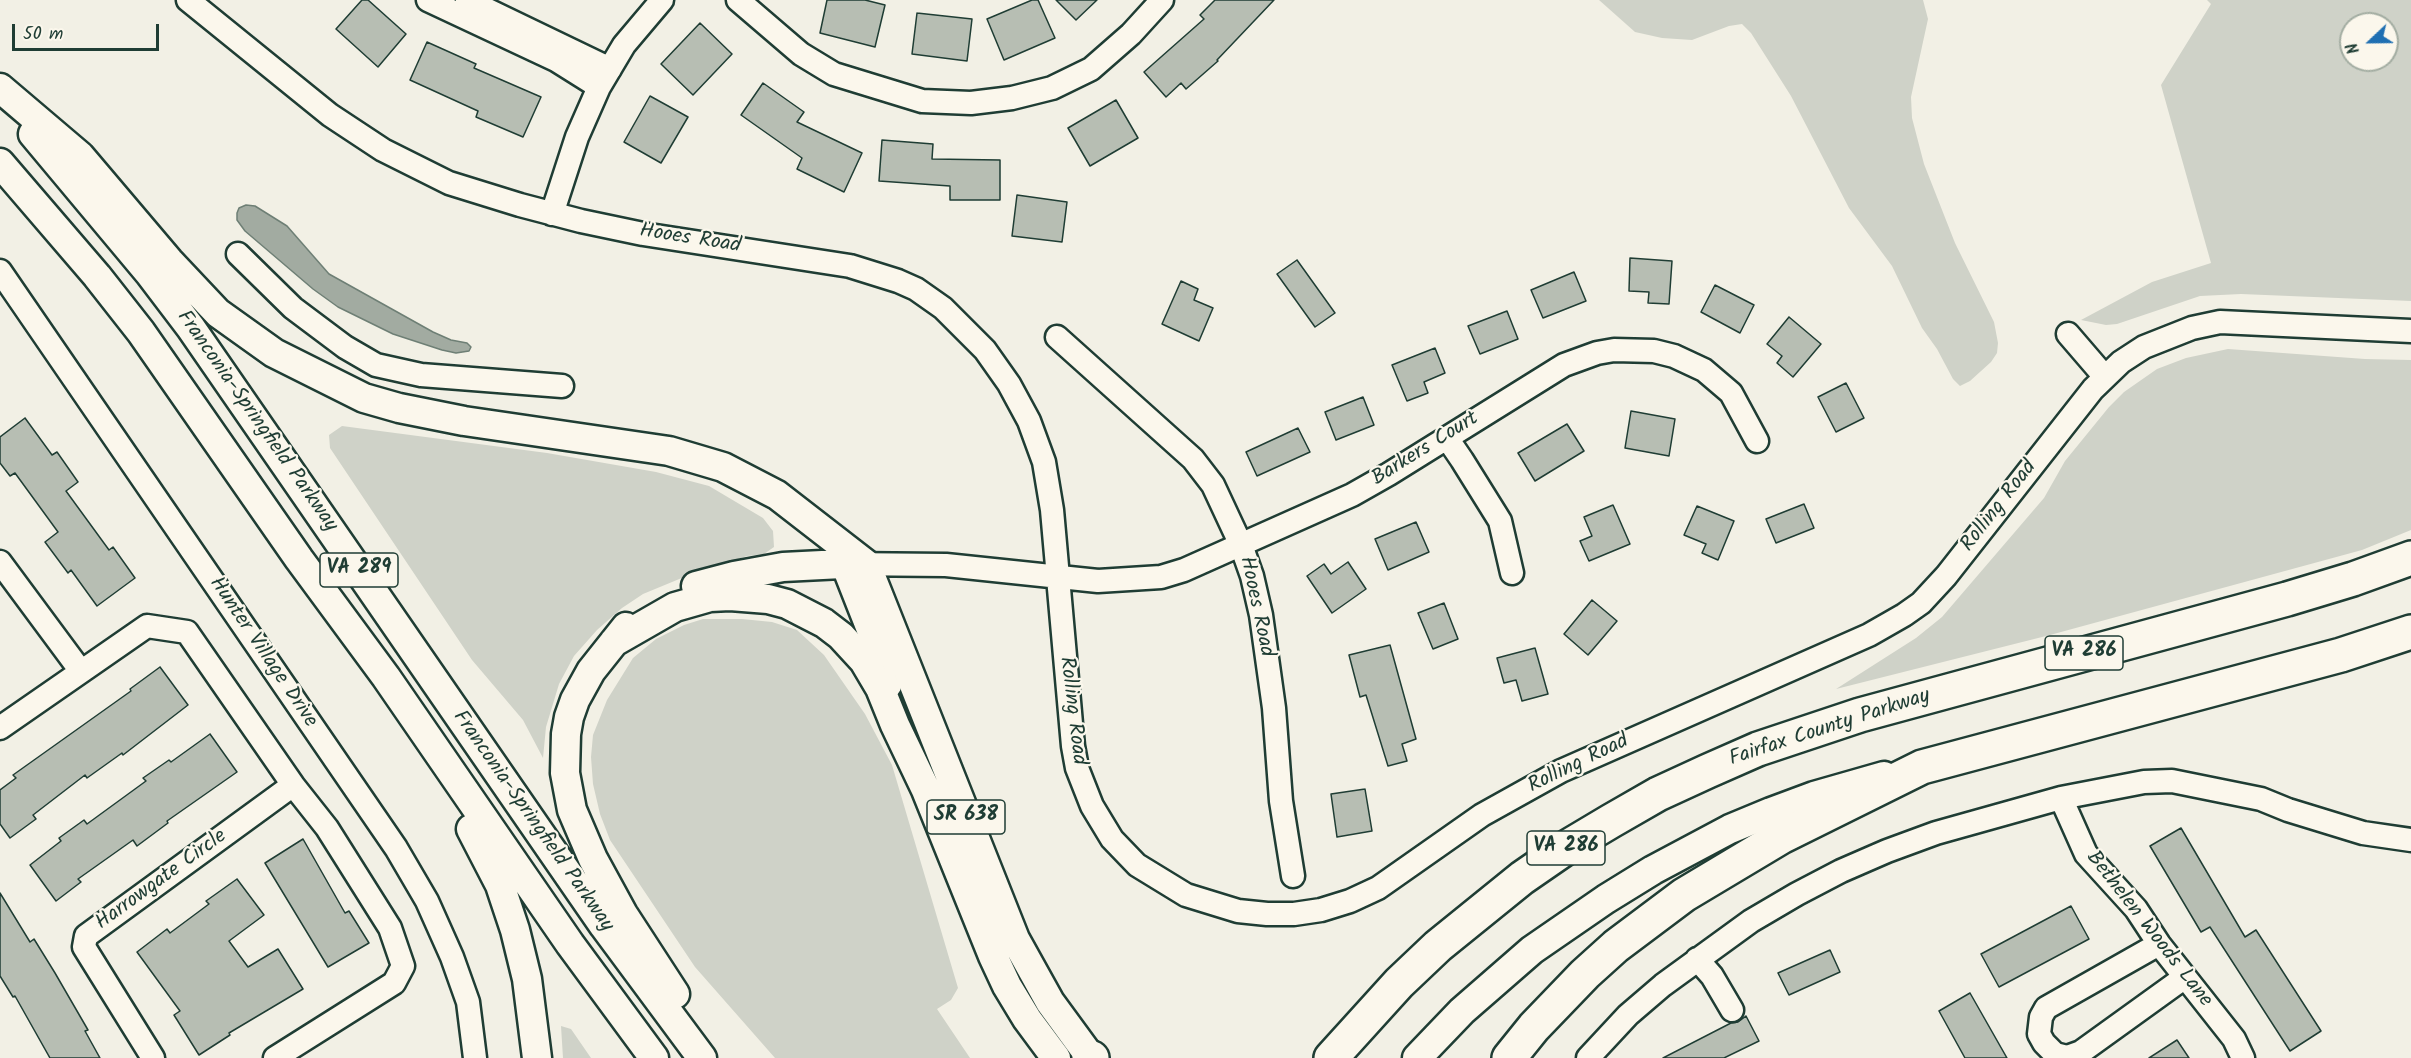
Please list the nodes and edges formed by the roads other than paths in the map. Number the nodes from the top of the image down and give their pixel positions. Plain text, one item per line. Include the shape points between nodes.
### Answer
1 (188, 0) edge
2 (428, 0) edge
3 (466, 0) edge
4 (662, 0) edge
5 (738, 0) edge
6 (1162, 0) edge
7 (605, 78) junction
8 (0, 88) edge
9 (0, 95) edge
10 (0, 164) edge
11 (552, 214) junction
12 (238, 254) dead end
13 (0, 271) edge
14 (2411, 331) edge
15 (2068, 334) dead end
16 (1058, 337) dead end
17 (376, 365) junction
18 (2105, 377) junction
19 (562, 386) dead end
20 (364, 398) junction
21 (1447, 438) junction
22 (1757, 441) dead end
23 (1241, 544) junction
24 (2411, 558) edge
25 (299, 559) junction
26 (0, 562) edge
27 (854, 564) junction
28 (1512, 573) dead end
29 (1057, 578) junction
30 (2411, 632) edge
31 (614, 642) junction
32 (80, 670) junction
33 (0, 728) edge
34 (1922, 767) junction
35 (293, 785) junction
36 (926, 790) junction
37 (2061, 798) junction
38 (2411, 840) edge
39 (1293, 876) dead end
40 (2160, 944) junction
41 (1697, 959) junction
42 (2185, 977) junction
43 (1399, 983) junction
44 (1732, 1010) dead end
45 (153, 1058) edge
46 (275, 1058) edge
47 (475, 1058) edge
48 (537, 1058) edge
49 (654, 1058) edge
50 (702, 1058) edge
51 (723, 1058) edge
52 (1056, 1058) edge
53 (1091, 1058) edge
54 (1306, 1058) edge
55 (1331, 1058) edge
56 (1417, 1058) edge
57 (1509, 1058) edge
58 (1588, 1058) edge
59 (2243, 1058) edge

1 - 11 street, Hooes Road via 330,115 383,150 449,183
2 - 7 street via 556,60
3 - 7 street
4 - 7 street via 624,45
5 - 6 street via 801,54 834,74 922,101 971,103 1052,88 1091,69
7 - 11 street via 577,137
8 - 20 main road via 80,156 218,313 274,353
9 - 50 main road, Franconia-Springfield Parkway / VA 289 via 191,328 604,926
10 - 25 main road, Franconia-Springfield Parkway / VA 289 via 98,276 141,332
11 - 29 street, Hooes Road via 642,234 850,266 898,281 930,299 985,350 1029,421 1048,483
12 - 17 street via 293,308
13 - 47 street, Hunter Village Drive via 396,848 427,901 452,957 468,1002
14 - 18 street, Rolling Road via 2220,322 2192,327 2144,347
15 - 18 street
16 - 23 street, Hooes Road via 1193,459 1213,485
17 - 19 street via 421,375
17 - 20 street
18 - 29 street, Rolling Road via 1946,576 1904,615 1869,635 1561,771 1482,815 1378,888 1321,910 1266,914 1238,911 1186,896 1137,865 1112,839 1092,806 1077,768
20 - 27 main road via 464,421 669,451 723,467 777,495
21 - 22 street, Barkers Court via 1564,365 1596,353 1634,349 1674,356 1715,378 1731,393
21 - 23 street, Barkers Court via 1352,495
21 - 28 street via 1500,521
23 - 29 street, Barkers Court via 1161,578
23 - 39 street, Hooes Road via 1261,615
24 - 43 highway, Fairfax County Parkway / VA 286 via 2319,590 1924,697 1758,749 1658,794 1564,849 1479,912
25 - 48 main road via 373,686 465,819 490,864 521,951
25 - 49 main road, Franconia-Springfield Parkway / VA 289
26 - 32 street
27 - 29 street via 946,565
27 - 31 main road via 783,567 690,588 636,615
27 - 36 street, SR 638
27 - 53 main road, SR 638 via 1015,939 1050,1002
30 - 34 highway via 2341,655
31 - 36 main road via 660,614 710,597 768,599 806,612 841,636 864,661
31 - 51 main road via 591,671 569,717 566,773 572,810 623,914
32 - 33 street
32 - 35 street via 147,626 187,632
34 - 56 main road via 1853,784 1771,812 1653,870 1532,950 1462,1011
34 - 57 highway via 1790,832 1684,895 1585,974
35 - 45 street, Harrowgate Circle via 86,936 84,946
35 - 46 street via 327,828 390,928 403,966 394,983
36 - 52 main road, SR 638 via 1007,986
37 - 38 street via 2144,782 2172,781 2261,799 2363,833
37 - 40 street, Bethelen Woods Lane via 2086,854 2136,909
37 - 41 street via 1936,833 1841,871 1751,921
40 - 42 street, Bethelen Woods Lane
40 - 42 street via 2046,1008 2039,1034 2044,1043 2055,1054 2067,1057 2081,1052
41 - 44 street
41 - 58 street via 1628,1015
42 - 59 street, Bethelen Woods Lane via 2234,1039
43 - 54 highway
43 - 55 highway, Fairfax County Parkway / VA 286

